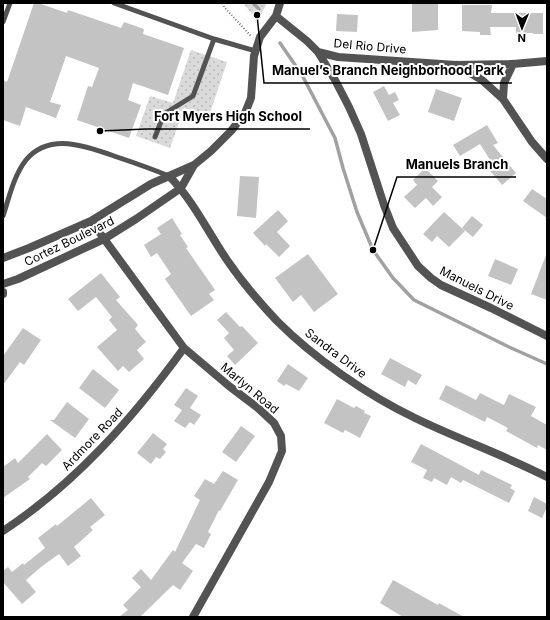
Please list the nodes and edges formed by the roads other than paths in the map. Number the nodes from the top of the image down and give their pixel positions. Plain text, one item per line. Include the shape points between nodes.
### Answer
1 (10, 3) edge
2 (114, 3) edge
3 (280, 3) edge
4 (276, 16) junction
5 (3, 22) edge
6 (214, 39) junction
7 (257, 47) junction
8 (318, 52) junction
9 (547, 61) edge
10 (513, 64) junction
11 (456, 65) junction
12 (503, 99) junction
13 (155, 137) dead end
14 (547, 159) edge
15 (194, 165) junction
16 (169, 176) junction
17 (181, 188) junction
18 (3, 216) edge
19 (91, 221) junction
20 (104, 239) junction
21 (3, 258) edge
22 (3, 284) edge
23 (547, 336) edge
24 (184, 348) junction
25 (547, 477) edge
26 (3, 531) edge
27 (193, 617) edge

1 - 5 lane
2 - 6 lane
3 - 4 street, Cortez Boulevard
4 - 7 street, Cortez Boulevard via 260,37
4 - 8 street, Del Rio Drive
6 - 7 lane
6 - 13 lane via 193,96 164,114
7 - 15 street, Cortez Boulevard via 251,98 244,113 231,131
8 - 11 street, Del Rio Drive via 338,57
8 - 23 street, Manuels Drive via 350,107 393,228 418,266 441,285
9 - 10 street, Del Rio Drive
10 - 11 street, Del Rio Drive
10 - 12 street via 504,83
11 - 12 street via 482,80
12 - 14 street via 532,142
15 - 16 street, Cortez Boulevard
15 - 17 street, Cortez Boulevard
16 - 17 street, Sandra Drive
16 - 18 lane via 77,144 50,145 35,151 21,167
16 - 19 street, Cortez Boulevard via 151,184
17 - 20 street, Cortez Boulevard
17 - 25 street, Sandra Drive via 227,260 248,287 277,321 324,361 374,395 413,417
19 - 20 street, Marlyn Road
19 - 21 street, Cortez Boulevard
20 - 22 street, Cortez Boulevard
20 - 24 street, Marlyn Road
24 - 26 street, Ardmore Road via 154,389 103,447 45,501
24 - 27 street, Marlyn Road via 274,423 281,436 282,451 269,482

